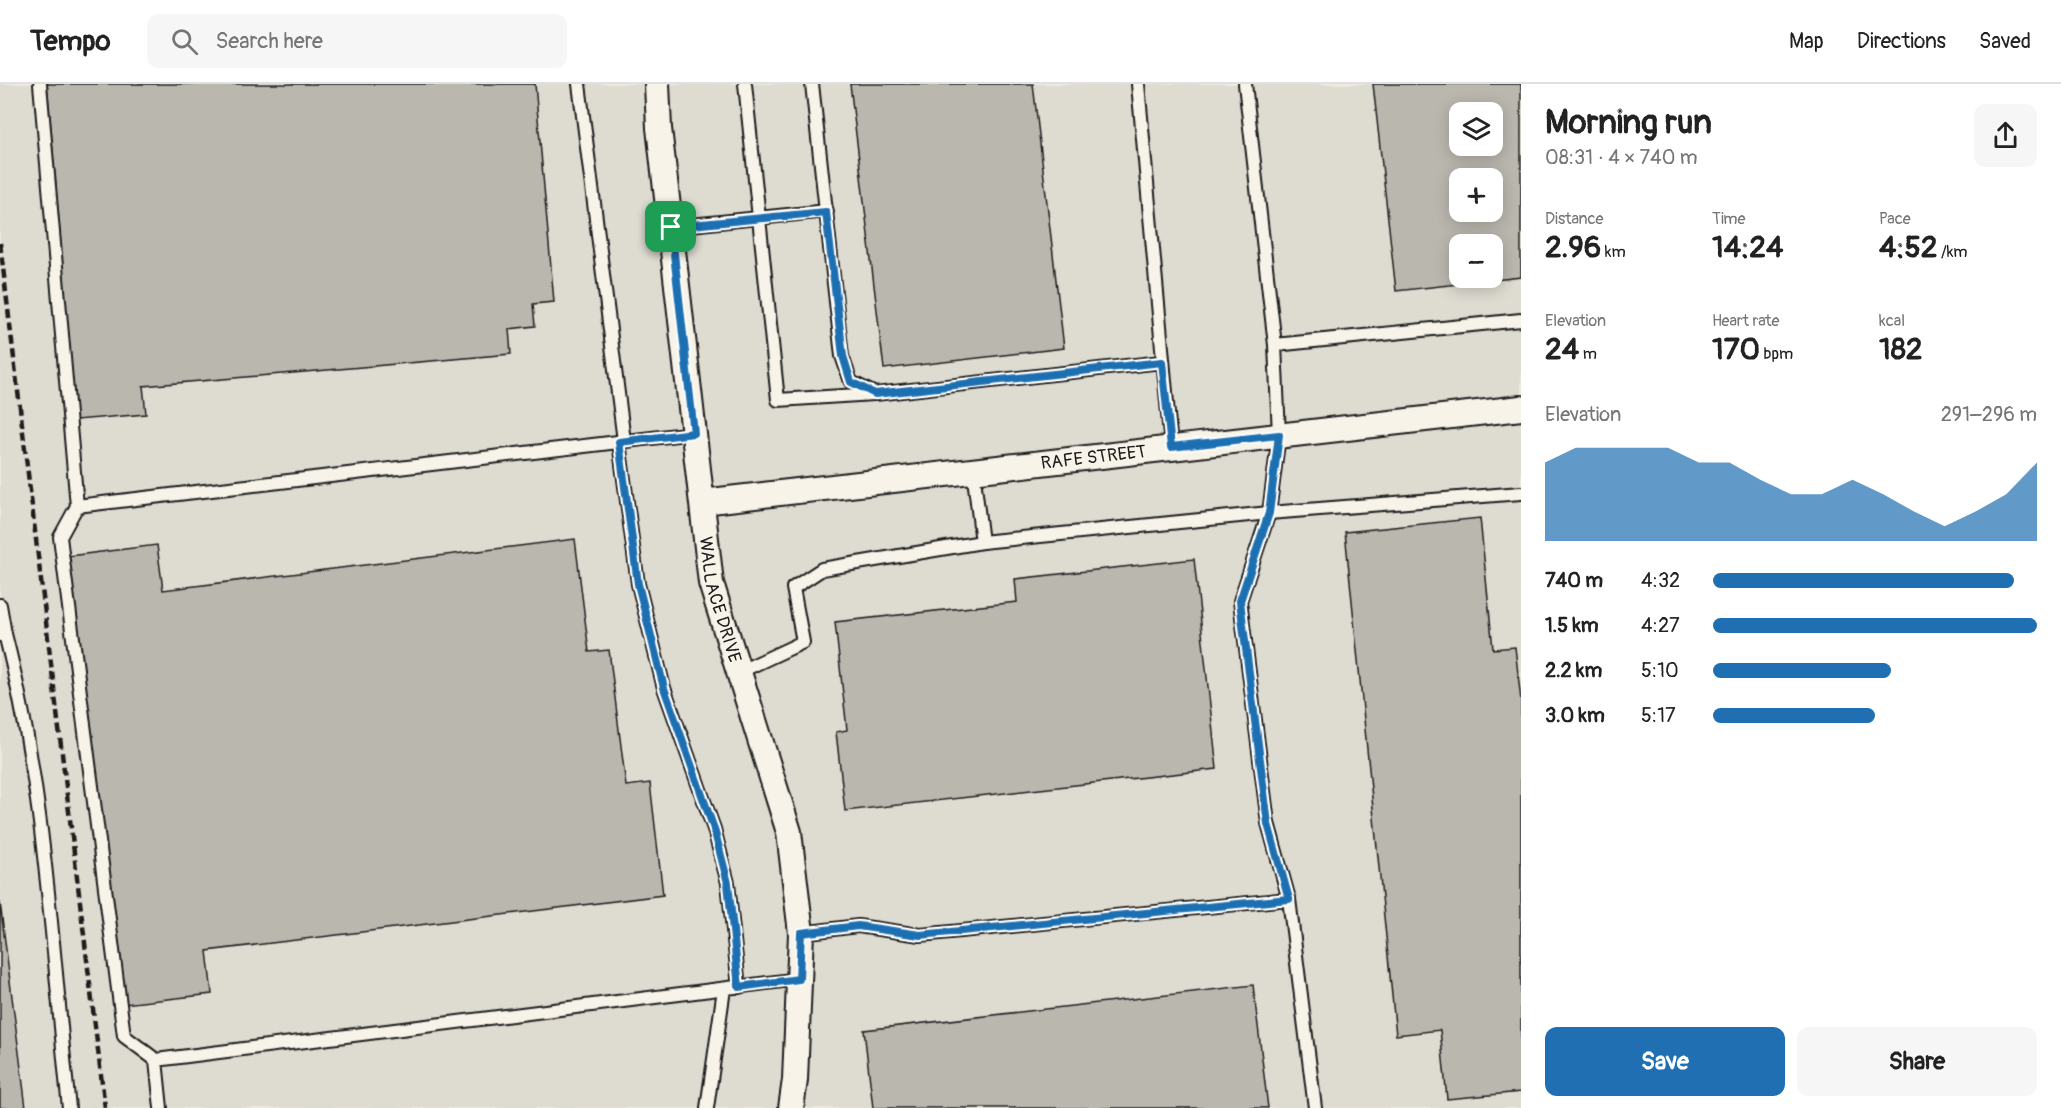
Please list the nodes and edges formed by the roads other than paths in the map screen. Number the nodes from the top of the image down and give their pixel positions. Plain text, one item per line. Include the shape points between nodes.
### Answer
1 (40, 84) edge
2 (579, 84) edge
3 (657, 84) edge
4 (744, 84) edge
5 (812, 84) edge
6 (1138, 84) edge
7 (1245, 84) edge
8 (826, 212) junction
9 (759, 218) junction
10 (671, 227) junction
11 (1521, 320) edge
12 (1275, 345) junction
13 (1162, 362) junction
14 (875, 394) junction
15 (1521, 408) edge
16 (694, 433) junction
17 (1279, 435) junction
18 (622, 441) junction
19 (1171, 447) junction
20 (973, 470) junction
21 (1521, 493) edge
22 (702, 502) junction
23 (76, 506) junction
24 (1269, 513) junction
25 (982, 542) junction
26 (0, 605) edge
27 (3, 634) edge
28 (739, 672) junction
29 (1289, 899) junction
30 (801, 933) junction
31 (799, 979) junction
32 (739, 987) junction
33 (724, 989) junction
34 (156, 1060) junction
35 (69, 1108) edge
36 (161, 1108) edge
37 (707, 1108) edge
38 (791, 1108) edge
39 (1315, 1108) edge

1 - 23 lane
2 - 18 lane
3 - 10 street, WALLACE DRIVE
4 - 9 lane
5 - 8 lane
6 - 13 lane
7 - 12 lane
8 - 9 lane
8 - 14 lane via 843,356 851,382
9 - 10 lane
9 - 14 lane via 778,400
10 - 16 street, WALLACE DRIVE
11 - 12 lane
12 - 17 lane
13 - 14 lane
13 - 19 lane
15 - 17 street, RAFE STREET
16 - 18 lane
16 - 22 street, WALLACE DRIVE
17 - 19 street, RAFE STREET
17 - 24 lane
18 - 23 lane
18 - 32 lane via 638,584 664,688 714,829 728,883
19 - 20 street, RAFE STREET
20 - 22 street, RAFE STREET
20 - 25 lane
21 - 24 lane
22 - 28 street, WALLACE DRIVE via 711,583
23 - 34 lane via 60,537 124,1036
24 - 25 lane
24 - 29 lane via 1240,601 1268,824
25 - 28 lane via 822,569 793,588 802,642
26 - 27 lane
27 - 35 lane via 17,681 35,777
28 - 30 street, WALLACE DRIVE via 789,832
29 - 30 lane via 920,935 858,926
29 - 39 lane
30 - 31 street, WALLACE DRIVE
31 - 32 lane
31 - 38 street, WALLACE DRIVE
32 - 33 lane
33 - 34 lane
33 - 37 lane
34 - 36 lane

